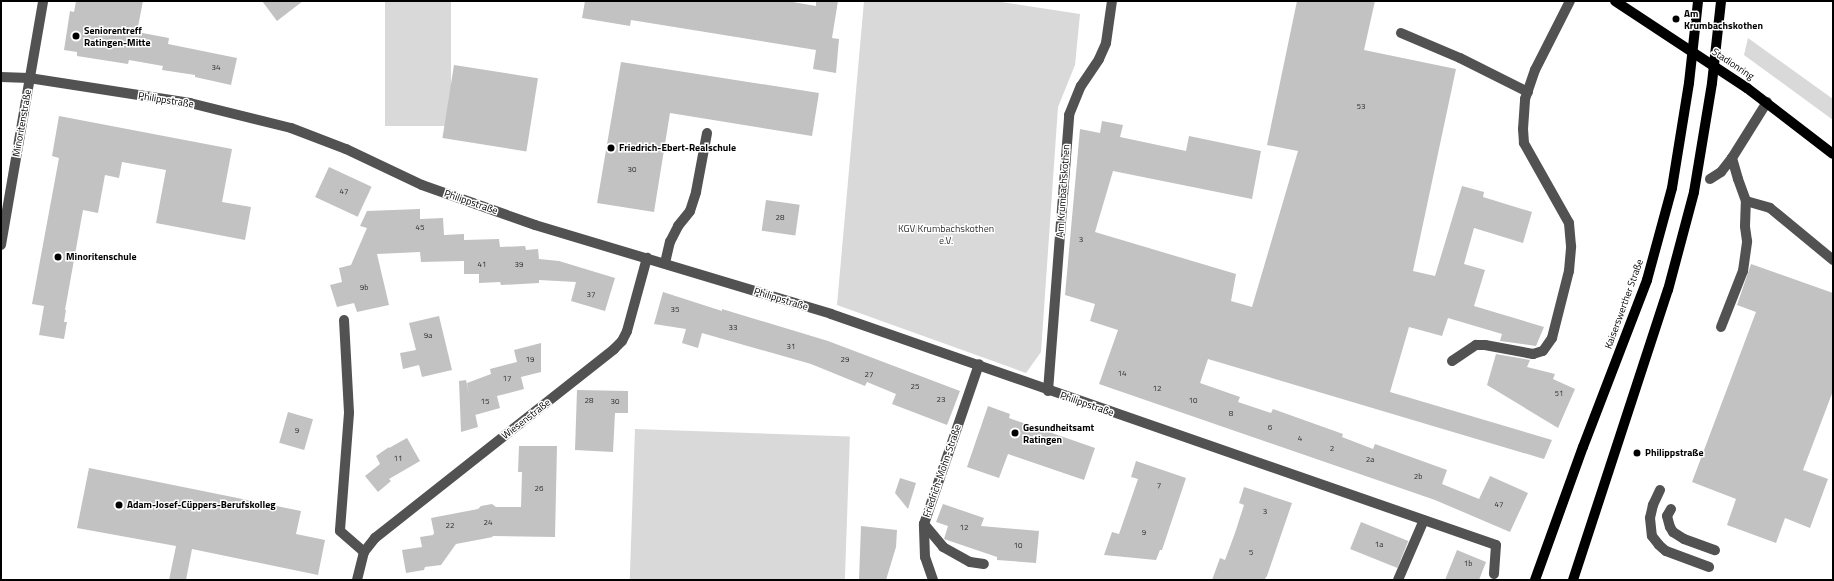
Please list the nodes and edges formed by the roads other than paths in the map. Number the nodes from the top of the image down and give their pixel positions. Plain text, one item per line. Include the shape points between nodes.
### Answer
1 (43, 1) edge
2 (1112, 1) edge
3 (1570, 1) edge
4 (1615, 1) edge
5 (1698, 1) edge
6 (1721, 1) edge
7 (1401, 34) dead end
8 (1, 77) edge
9 (29, 78) junction
10 (1528, 92) junction
11 (1767, 102) junction
12 (708, 134) dead end
13 (1833, 154) edge
14 (1732, 158) junction
15 (1710, 179) dead end
16 (1746, 201) junction
17 (1, 245) edge
18 (648, 258) junction
19 (1833, 260) edge
20 (665, 263) junction
21 (344, 320) dead end
22 (1721, 327) dead end
23 (1452, 361) dead end
24 (979, 364) junction
25 (1048, 391) junction
26 (1660, 490) dead end
27 (1670, 509) dead end
28 (1424, 520) junction
29 (924, 524) junction
30 (1715, 550) dead end
31 (364, 552) junction
32 (984, 564) dead end
33 (1709, 566) dead end
34 (1494, 574) dead end
35 (357, 580) edge
36 (933, 580) edge
37 (1398, 580) edge
38 (1535, 580) edge
39 (1573, 580) edge

1 - 9 street, Minoritenstraße
2 - 25 street, Am Krumbachskothen via 1106,43 1081,86 1069,115
3 - 10 street via 1544,51
4 - 11 main road, Stadionring
5 - 38 main road, Kaiserswerther Straße via 1689,83 1672,188 1647,280
6 - 39 main road via 1712,83 1694,192 1668,290
7 - 10 street via 1460,58
8 - 9 street, Philippstraße
9 - 17 street, Minoritenstraße
9 - 18 street, Philippstraße via 190,103 291,128 346,149 422,185 535,225
10 - 23 street via 1525,99 1524,143 1568,223 1571,246 1569,271 1552,338 1543,351 1532,354 1485,344 1476,345
11 - 13 main road, Stadionring
11 - 14 street
12 - 20 street via 690,211 673,236
14 - 15 street via 1721,172
14 - 16 street
16 - 19 street via 1770,208
16 - 22 street via 1746,256 1743,271
18 - 20 street, Philippstraße
18 - 31 street, Wiesenstraße via 622,341 375,538
20 - 24 street, Philippstraße via 831,314
21 - 31 street via 349,413 340,531
24 - 25 street, Philippstraße
24 - 29 street, Friedrich-Mohn-Straße
25 - 28 street, Philippstraße
26 - 33 street via 1650,518 1652,536 1666,551
27 - 30 street via 1667,516 1673,532 1684,540
28 - 34 street, Philippstraße via 1496,546
28 - 37 street
29 - 32 street via 943,547 970,562
29 - 36 street, Friedrich-Mohn-Straße via 925,557
31 - 35 street, Wiesenstraße

